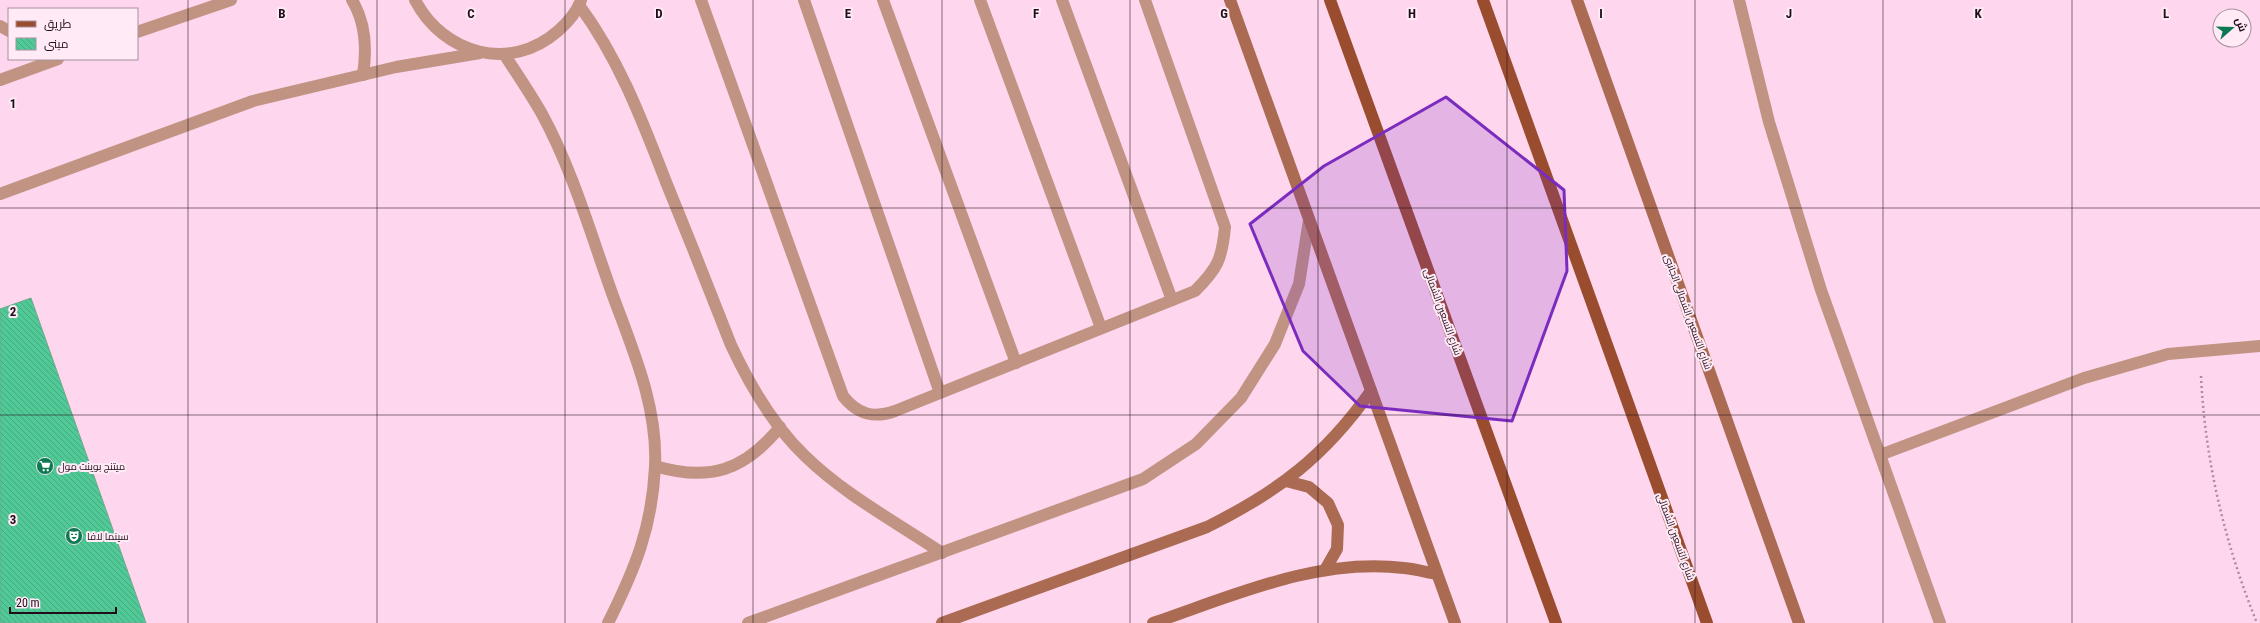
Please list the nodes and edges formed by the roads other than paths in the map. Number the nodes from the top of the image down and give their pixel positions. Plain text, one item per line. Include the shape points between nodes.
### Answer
1 (231, 0) edge
2 (352, 0) edge
3 (415, 0) edge
4 (700, 0) edge
5 (804, 0) edge
6 (882, 0) edge
7 (980, 0) edge
8 (1062, 0) edge
9 (1145, 0) edge
10 (1230, 0) edge
11 (1330, 0) edge
12 (1483, 0) edge
13 (1577, 0) edge
14 (1739, 0) edge
15 (580, 3) edge
16 (138, 32) edge
17 (480, 53) junction
18 (504, 54) junction
19 (55, 60) edge
20 (363, 75) junction
21 (0, 80) edge
22 (0, 194) edge
23 (1309, 220) junction
24 (1172, 300) junction
25 (1101, 328) junction
26 (2260, 346) edge
27 (1016, 363) junction
28 (1371, 391) junction
29 (940, 393) junction
30 (780, 427) junction
31 (1880, 455) junction
32 (655, 466) junction
33 (1286, 481) junction
34 (942, 552) junction
35 (1325, 570) junction
36 (1437, 574) junction
37 (608, 623) edge
38 (748, 623) edge
39 (942, 623) edge
40 (1153, 623) edge
41 (1455, 623) edge
42 (1556, 623) edge
43 (1707, 623) edge
44 (1799, 623) edge
45 (1940, 623) edge

1 - 16 street
2 - 20 street via 361,20 364,38 366,56
3 - 17 street via 423,15 438,32 458,45
4 - 29 street via 843,396 861,412 872,416 884,415
5 - 29 street
6 - 27 street
7 - 25 street
8 - 24 street
9 - 24 street via 1225,227 1223,251 1212,274 1194,291
10 - 23 street
11 - 42 main road, شارع التسعين الشمالى
12 - 43 main road, شارع التسعين الشمالى
13 - 44 street, شارع التسعين الشمالى الجانبى
14 - 31 street via 1769,122 1819,282
15 - 18 street via 566,24 548,40 527,50
15 - 30 street via 621,72 745,375
17 - 18 street
17 - 20 street
18 - 32 street via 542,114 571,179 643,378 652,422
19 - 21 street
20 - 22 street via 253,101
23 - 28 street
23 - 34 street via 1299,284 1275,344 1240,398 1196,444 1143,480
24 - 25 street
25 - 27 street
26 - 31 street via 2168,354 2084,378
27 - 29 street
28 - 33 street via 1333,440
28 - 36 street
30 - 32 street via 765,445 746,460 724,469 702,474 678,473
30 - 34 street via 805,456 834,481
31 - 45 street
32 - 37 street via 649,522 632,575
33 - 35 street via 1309,487 1328,503 1338,525 1337,549
33 - 39 street via 1263,497 1207,527
34 - 38 street
35 - 36 street via 1364,567 1404,568
35 - 40 street via 1273,582
36 - 41 street

